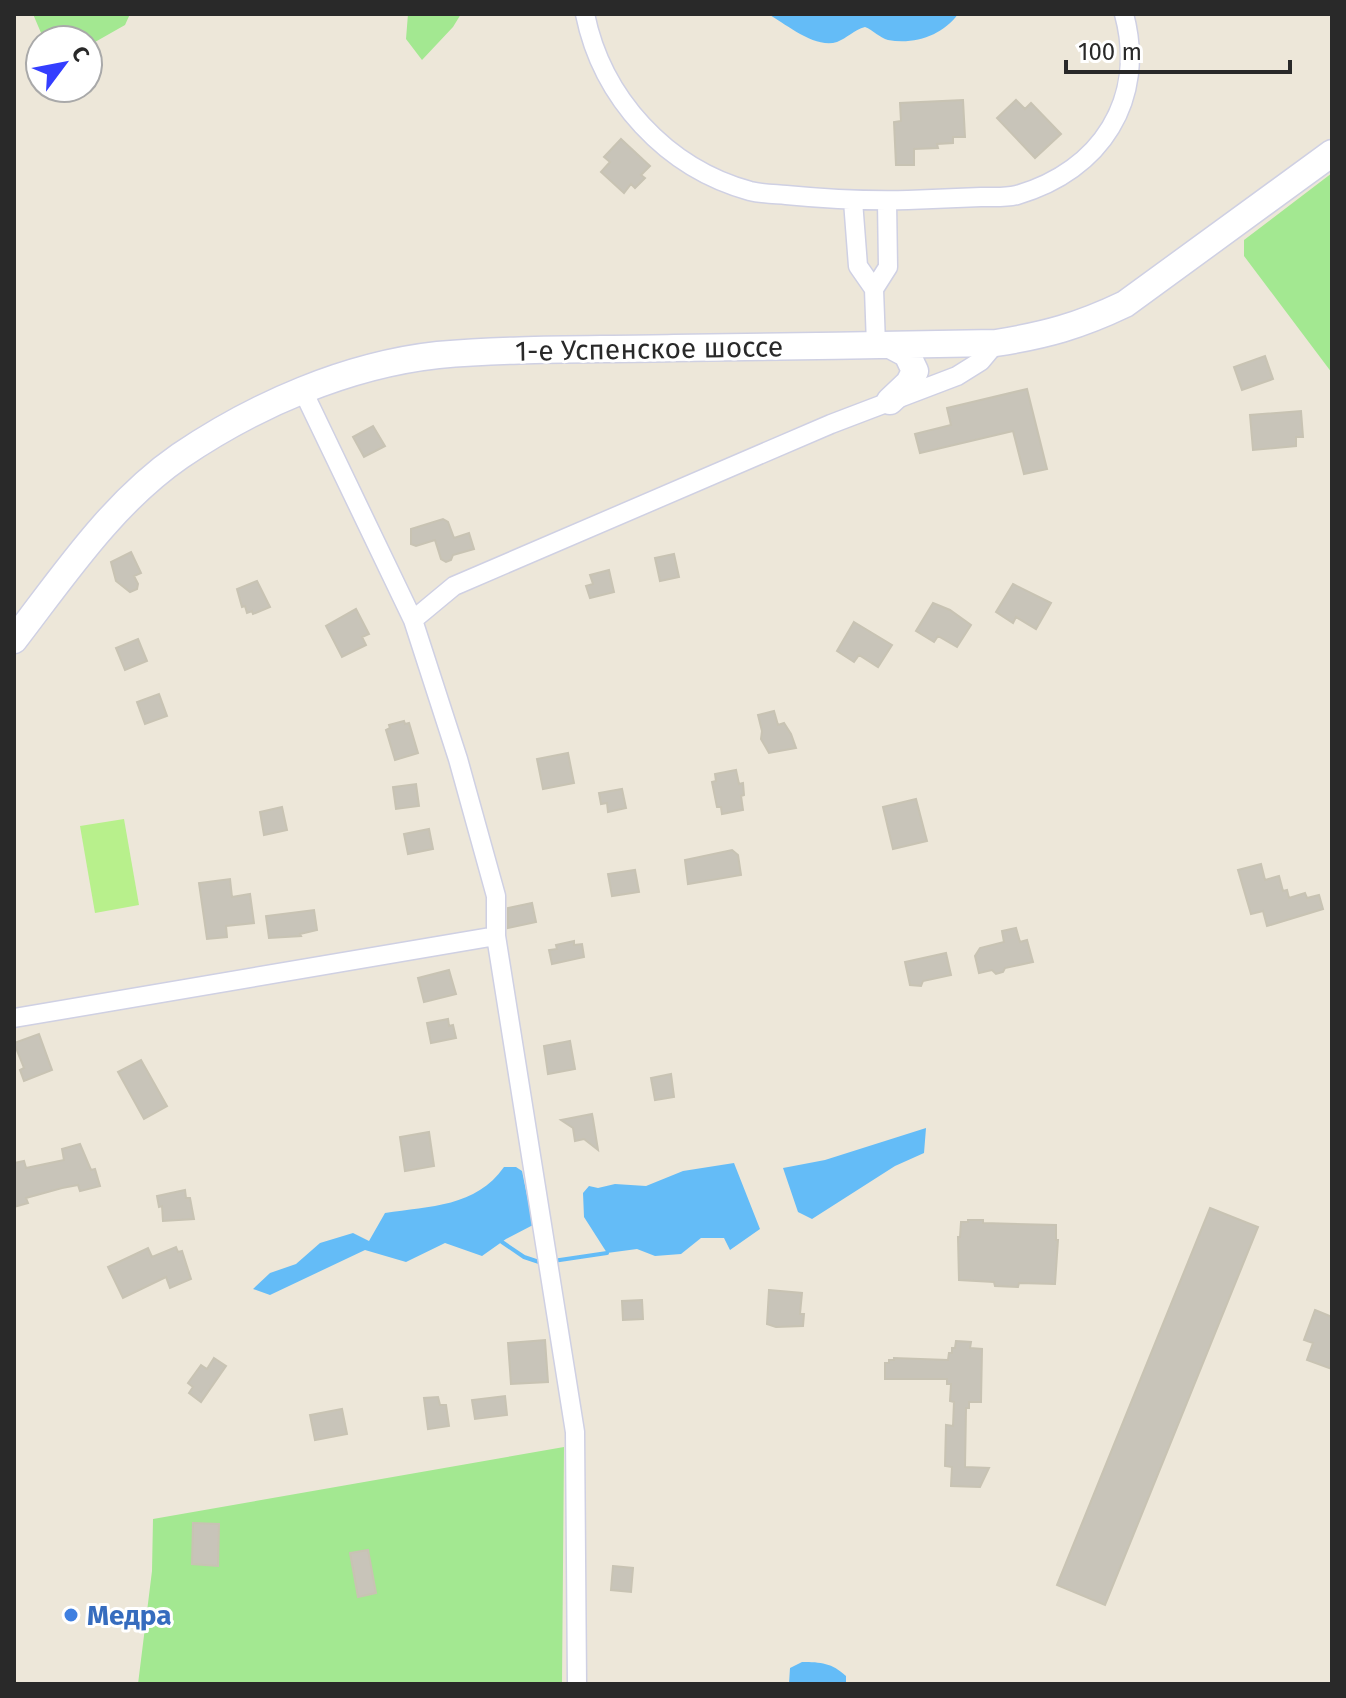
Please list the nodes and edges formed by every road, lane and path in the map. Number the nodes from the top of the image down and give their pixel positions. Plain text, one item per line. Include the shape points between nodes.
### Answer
1 (585, 14) edge
2 (1124, 14) edge
3 (1332, 153) edge
4 (853, 201) junction
5 (887, 201) junction
6 (874, 289) junction
7 (996, 343) junction
8 (883, 345) junction
9 (303, 391) junction
10 (890, 401) junction
11 (413, 620) junction
12 (14, 640) edge
13 (496, 936) junction
14 (14, 1018) edge
15 (577, 1684) edge

1 - 4 street via 606,75 628,112 662,145 704,173 751,191
2 - 5 street via 1130,37 1128,82 1107,137 1084,161 1049,183 1014,196
3 - 7 main road, 1-е Успенское шоссе via 1125,304 1048,335
4 - 5 street
4 - 6 street via 858,266
5 - 6 street via 888,267
6 - 8 street
7 - 8 main road, 1-е Успенское шоссе
7 - 10 street via 981,361 957,376
8 - 9 main road, 1-е Успенское шоссе via 436,356 351,374
8 - 10 main road via 907,354 915,371
9 - 11 street
9 - 12 main road, 1-е Успенское шоссе via 180,456 129,498
10 - 11 street via 454,586
11 - 13 street via 496,896
13 - 14 street
13 - 15 street via 575,1432

